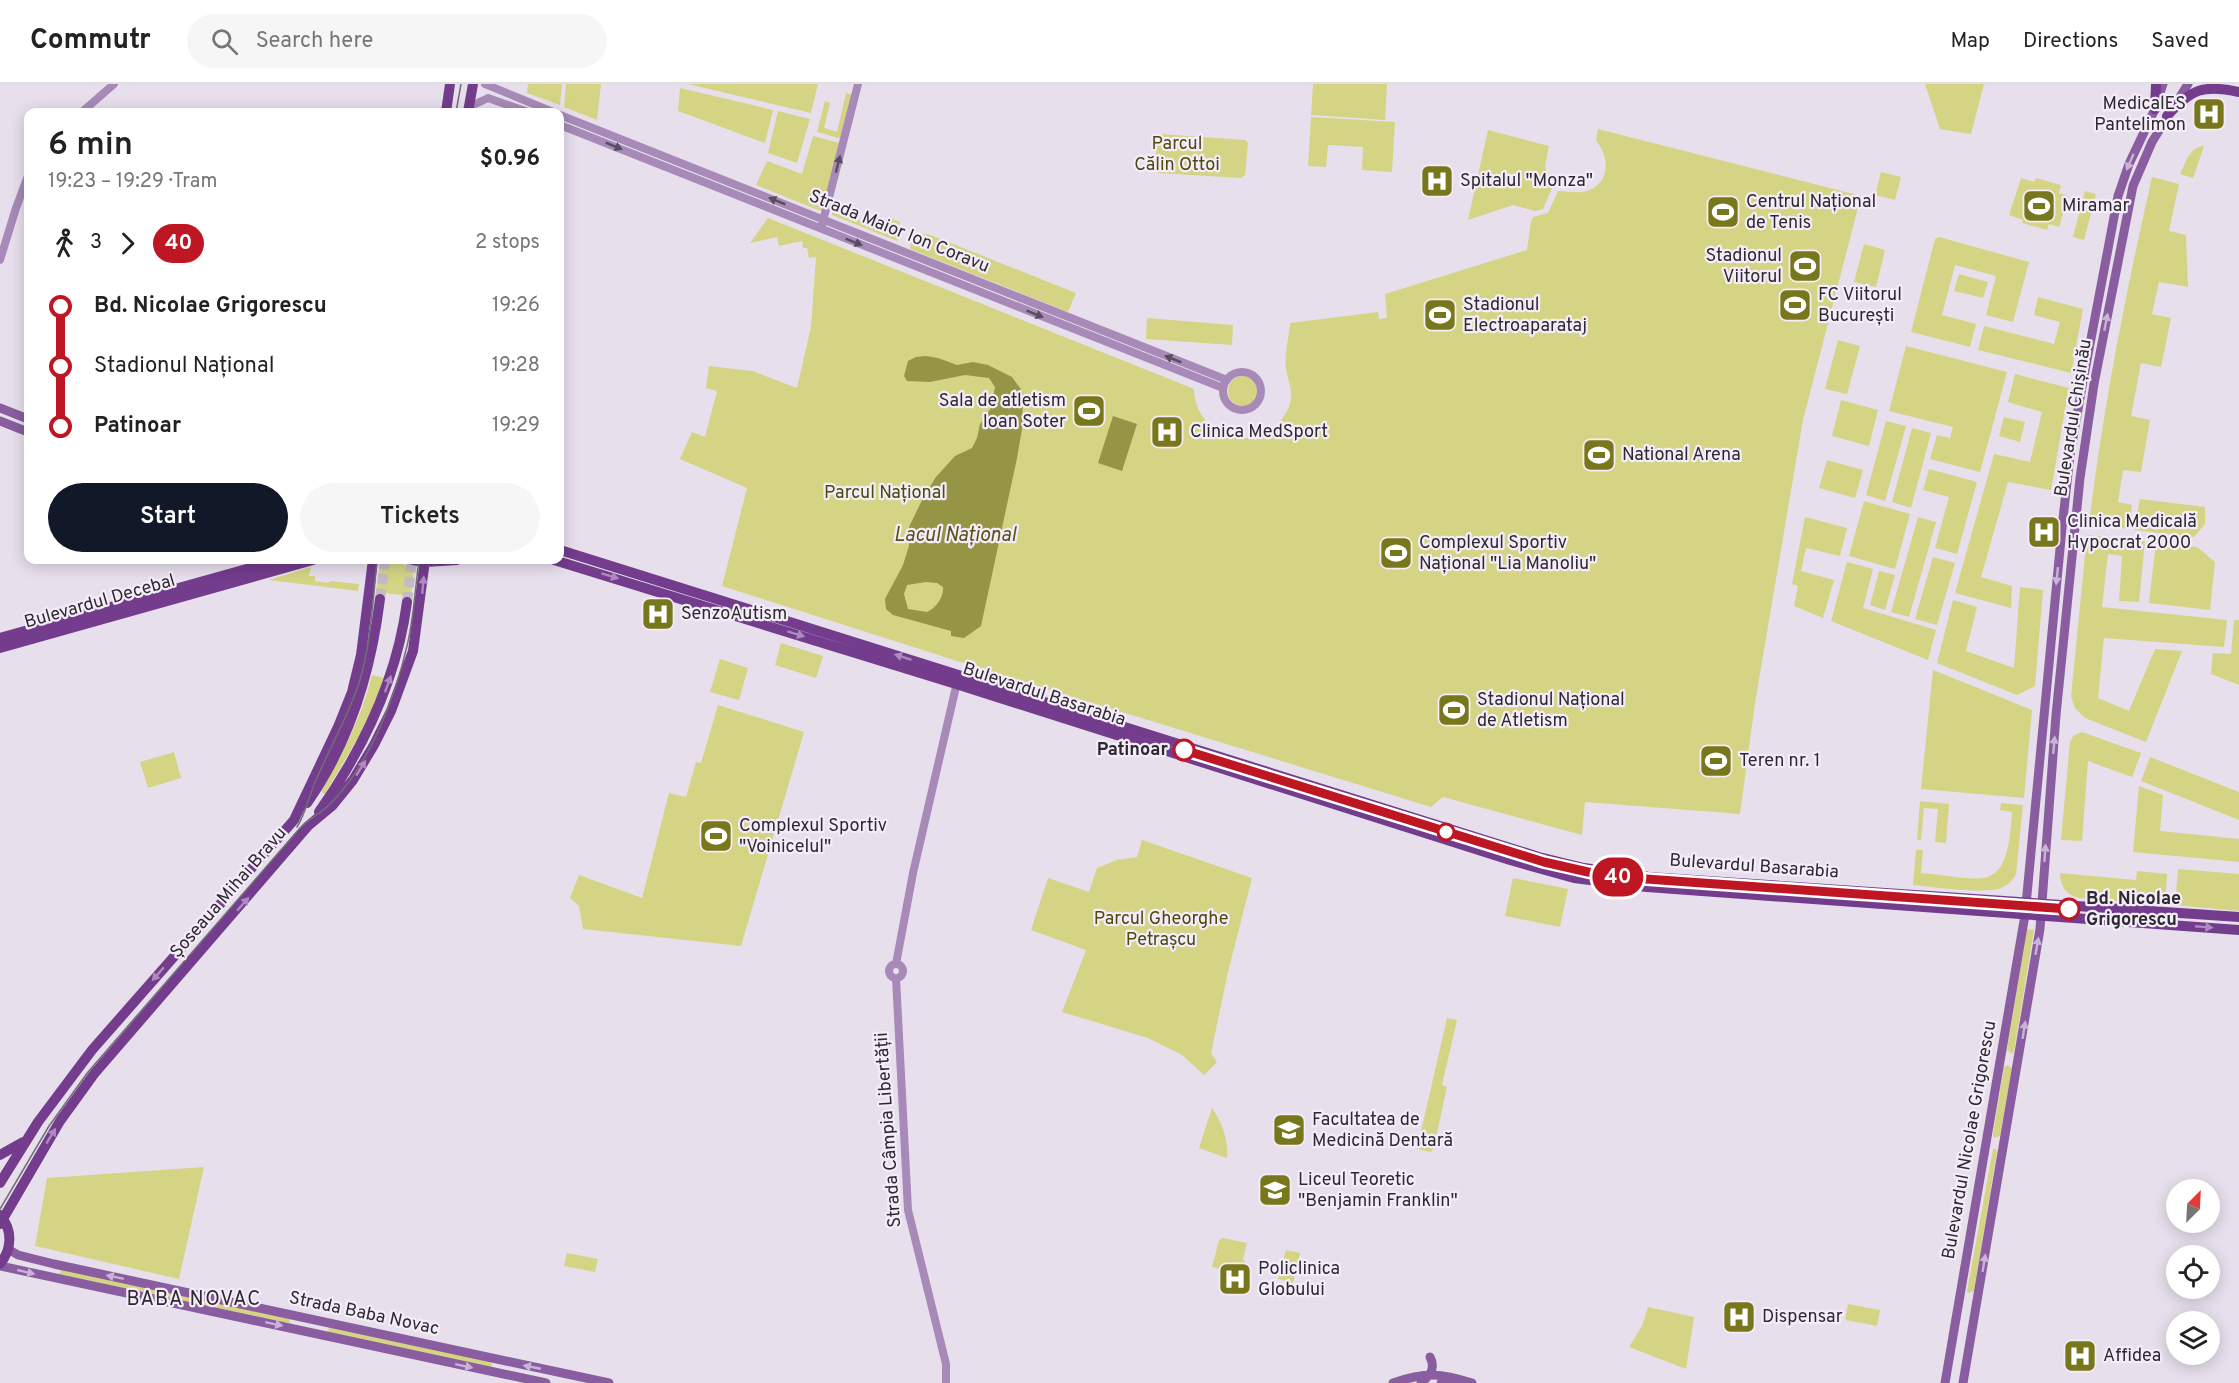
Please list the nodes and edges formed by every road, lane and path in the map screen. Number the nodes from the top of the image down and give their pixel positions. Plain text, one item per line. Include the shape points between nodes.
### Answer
1 (114, 84) edge
2 (450, 84) edge
3 (472, 84) edge
4 (485, 84) edge
5 (858, 84) edge
6 (2157, 84) edge
7 (2163, 84) edge
8 (2188, 84) edge
9 (2222, 84) edge
10 (2239, 92) edge
11 (87, 108) edge
12 (447, 108) edge
13 (469, 108) edge
14 (472, 108) edge
15 (517, 108) edge
16 (543, 108) edge
17 (2155, 109) junction
18 (2167, 116) junction
19 (564, 117) edge
20 (564, 126) edge
21 (596, 135) junction
22 (24, 187) edge
23 (823, 225) junction
24 (0, 260) edge
25 (1225, 384) junction
26 (0, 408) edge
27 (24, 417) edge
28 (0, 421) edge
29 (24, 430) edge
30 (564, 551) edge
31 (564, 563) edge
32 (265, 564) edge
33 (299, 564) edge
34 (372, 564) edge
35 (425, 564) edge
36 (380, 599) tunnel mouth
37 (407, 602) tunnel mouth
38 (0, 638) edge
39 (0, 648) edge
40 (957, 679) junction
41 (294, 820) junction
42 (308, 826) junction
43 (2026, 902) junction
44 (2042, 903) junction
45 (2025, 915) junction
46 (2041, 916) junction
47 (2239, 917) edge
48 (2239, 930) edge
49 (2001, 1057) junction
50 (2019, 1061) junction
51 (27, 1138) junction
52 (1986, 1141) junction
53 (2004, 1144) junction
54 (0, 1155) edge
55 (0, 1183) edge
56 (1, 1219) edge
57 (8, 1250) junction
58 (0, 1265) edge
59 (1959, 1298) junction
60 (1978, 1301) junction
61 (1953, 1341) junction
62 (1970, 1343) junction
63 (1430, 1357) dead end
64 (1430, 1374) junction
65 (1468, 1382) edge
66 (546, 1383) edge
67 (609, 1383) edge
68 (946, 1383) edge
69 (1393, 1383) edge
70 (1421, 1383) edge
71 (1441, 1383) edge
72 (1945, 1383) edge
73 (1963, 1383) edge

1 - 11 street
2 - 12 main road
3 - 13 main road
4 - 16 street
23 -> 5 street
6 - 17 main road
7 - 17 main road, Bulevardul Chișinău
8 - 18 main road, Bulevardul Chișinău
9 - 10 main road
10 - 18 main road via 2201,88 2188,94
14 - 15 street via 488,98
17 -> 43 main road, Bulevardul Chișinău via 2118,196 2072,445
44 -> 18 main road, Bulevardul Chișinău via 2056,715 2092,394 2129,199
19 - 21 street, Strada Maior Ion Coravu
20 - 21 street, Strada Maior Ion Coravu
21 - 23 street, Strada Maior Ion Coravu
22 - 24 street
23 - 25 street, Strada Maior Ion Coravu
25 - 25 street, Strada Maior Ion Coravu via 1228,404 1241,410 1253,407 1260,398 1261,387 1253,376 1239,373
26 - 27 main road
28 - 29 main road
40 -> 30 main road, Bulevardul Basarabia
31 -> 40 main road, Bulevardul Basarabia
32 - 38 main road, Bulevardul Decebal
33 - 39 main road, Bulevardul Decebal
34 - 41 main road, Șoseaua Mihai Bravu via 361,655 352,692
42 -> 35 main road, Șoseaua Mihai Bravu via 332,806 353,780 391,711 413,651
36 - 41 main road via 371,658 357,705 320,783
42 -> 37 main road via 343,776 375,717 396,658
40 - 43 main road, Bulevardul Basarabia via 1576,866 1649,877
40 - 45 main road, Bulevardul Basarabia via 1475,850 1574,878 1647,887
40 - 68 street, Strada Câmpia Libertății via 896,963 888,970 896,978 908,1210 946,1364
41 -> 51 main road, Șoseaua Mihai Bravu via 92,1050
56 -> 42 main road, Șoseaua Mihai Bravu via 60,1121 94,1074
43 - 44 main road, Bulevardul Basarabia
43 - 45 main road, Bulevardul Nicolae Grigorescu
44 - 46 main road, Bulevardul Chișinău
44 - 47 main road, Bulevardul Basarabia
45 - 46 main road, Bulevardul Basarabia
45 - 49 main road, Bulevardul Nicolae Grigorescu
46 -> 48 main road, Bulevardul Basarabia
50 -> 46 main road, Bulevardul Nicolae Grigorescu
49 - 50 main road
49 - 52 main road, Bulevardul Nicolae Grigorescu
50 - 53 main road, Bulevardul Nicolae Grigorescu
51 - 54 main road
51 - 55 main road, Șoseaua Mihai Bravu
52 - 53 main road
52 - 59 main road, Bulevardul Nicolae Grigorescu
60 -> 53 main road, Bulevardul Nicolae Grigorescu
56 - 57 main road via 9,1232
57 - 58 main road
67 -> 57 main road, Strada Baba Novac via 54,1264
58 -> 66 main road, Strada Baba Novac
59 - 60 main road
59 - 61 main road, Bulevardul Nicolae Grigorescu
60 - 62 main road, Bulevardul Nicolae Grigorescu
61 - 62 main road
61 - 72 main road, Bulevardul Nicolae Grigorescu
62 - 73 main road, Bulevardul Nicolae Grigorescu
63 - 64 main road
64 - 65 main road
64 - 69 main road
64 - 70 main road
65 - 71 main road

